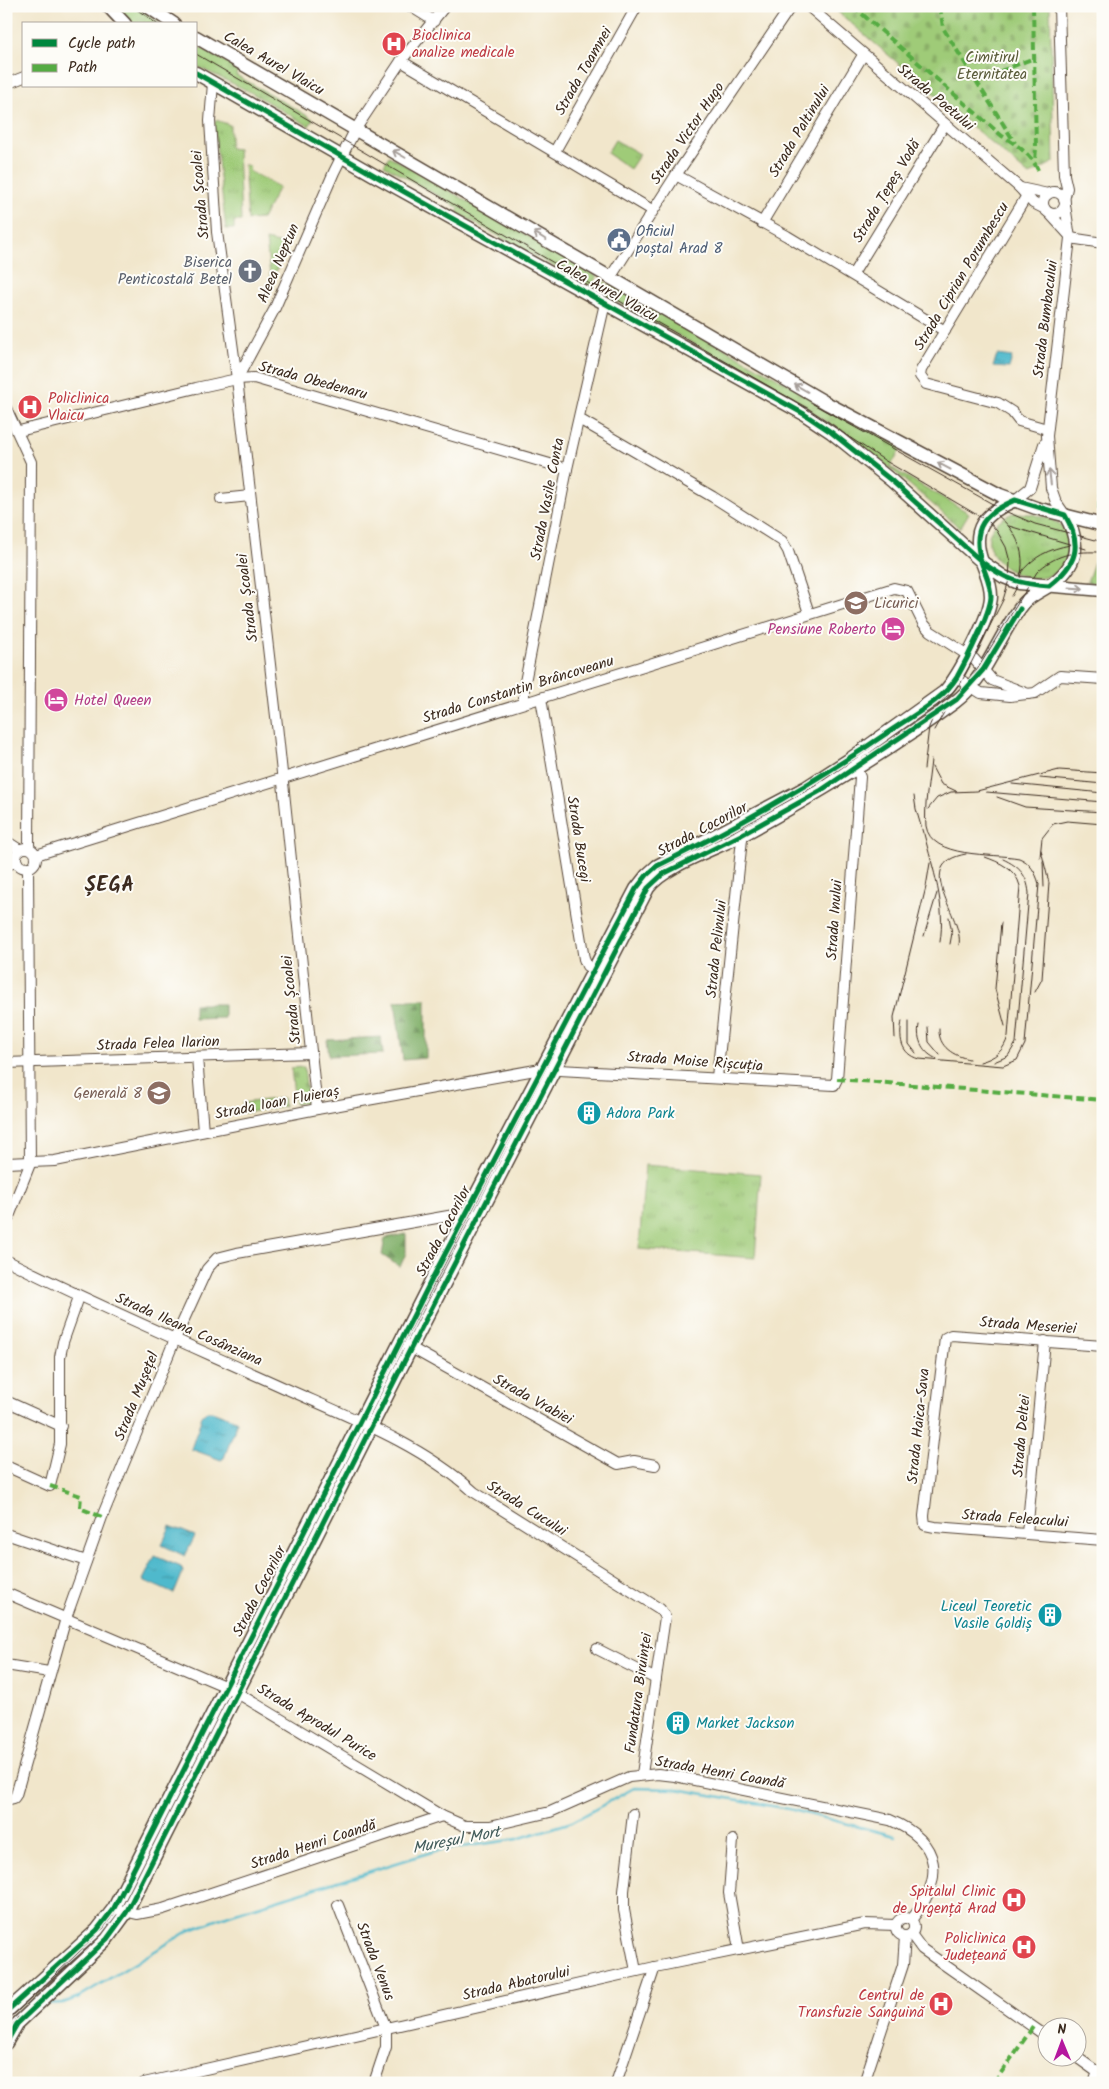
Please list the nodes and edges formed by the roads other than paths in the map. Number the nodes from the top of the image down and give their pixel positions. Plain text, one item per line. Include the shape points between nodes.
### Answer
1 (108, 6) edge
2 (147, 6) edge
3 (410, 6) edge
4 (444, 6) edge
5 (637, 6) edge
6 (791, 6) edge
7 (808, 6) edge
8 (1059, 6) edge
9 (434, 20) junction
10 (123, 22) edge
11 (171, 22) edge
12 (198, 38) edge
13 (863, 55) junction
14 (402, 61) junction
15 (198, 74) edge
16 (22, 78) edge
17 (213, 83) junction
18 (6, 84) edge
19 (945, 124) junction
20 (355, 130) junction
21 (555, 151) junction
22 (341, 156) junction
23 (1064, 174) junction
24 (676, 175) junction
25 (1020, 188) junction
26 (1051, 193) junction
27 (1026, 197) junction
28 (1065, 203) junction
29 (652, 210) junction
30 (1047, 211) junction
31 (762, 223) junction
32 (1070, 237) junction
33 (1103, 243) edge
34 (853, 274) junction
35 (610, 278) junction
36 (605, 303) junction
37 (945, 331) junction
38 (237, 379) junction
39 (6, 408) edge
40 (578, 419) junction
41 (19, 431) junction
42 (1047, 433) junction
43 (567, 468) junction
44 (250, 496) junction
45 (220, 499) dead end
46 (1015, 500) junction
47 (1065, 515) junction
48 (1103, 525) edge
49 (982, 562) junction
50 (1049, 586) junction
51 (1103, 590) edge
52 (809, 613) junction
53 (968, 654) junction
54 (981, 667) junction
55 (956, 677) junction
56 (1103, 679) edge
57 (970, 687) junction
58 (1028, 694) junction
59 (541, 698) junction
60 (524, 702) junction
61 (853, 764) junction
62 (282, 780) junction
63 (739, 830) junction
64 (6, 841) edge
65 (28, 851) junction
66 (17, 862) junction
67 (6, 866) edge
68 (28, 867) junction
69 (598, 971) junction
70 (311, 1053) junction
71 (197, 1057) junction
72 (29, 1062) junction
73 (6, 1063) edge
74 (548, 1068) junction
75 (717, 1077) junction
76 (834, 1085) joint
77 (317, 1109) junction
78 (203, 1132) junction
79 (6, 1163) edge
80 (30, 1164) junction
81 (481, 1210) junction
82 (467, 1212) junction
83 (6, 1224) edge
84 (6, 1260) edge
85 (79, 1297) junction
86 (951, 1335) joint
87 (175, 1339) junction
88 (1045, 1341) junction
89 (405, 1345) junction
90 (1103, 1346) edge
91 (6, 1401) edge
92 (366, 1425) junction
93 (61, 1426) junction
94 (655, 1465) dead end
95 (6, 1466) edge
96 (925, 1524) joint
97 (1027, 1533) junction
98 (6, 1534) edge
99 (1103, 1540) edge
100 (86, 1561) junction
101 (6, 1593) edge
102 (665, 1616) joint
103 (66, 1618) junction
104 (596, 1649) dead end
105 (6, 1665) edge
106 (49, 1672) junction
107 (656, 1679) junction
108 (225, 1686) junction
109 (238, 1693) junction
110 (642, 1774) junction
111 (6, 1800) edge
112 (633, 1814) dead end
113 (442, 1816) junction
114 (733, 1840) dead end
115 (338, 1906) dead end
116 (114, 1908) junction
117 (126, 1913) junction
118 (911, 1920) junction
119 (896, 1926) junction
120 (908, 1935) junction
121 (739, 1950) junction
122 (655, 1967) junction
123 (636, 1971) junction
124 (6, 2012) edge
125 (386, 2028) junction
126 (1036, 2029) edge
127 (6, 2043) edge
128 (1086, 2064) edge
129 (1100, 2074) edge
130 (144, 2083) edge
131 (374, 2083) edge
132 (616, 2083) edge
133 (864, 2083) edge
134 (1094, 2083) edge

1 - 10 main road
2 - 11 main road
3 - 9 street
4 - 9 street, Aleea Neptun
5 - 21 street, Strada Toamnei
6 - 24 street, Strada Victor Hugo
7 - 13 street, Strada Poetului
8 - 23 street, Strada Bumbacului
9 - 14 street, Aleea Neptun
12 - 20 main road, Calea Aurel Vlaicu
13 - 19 street, Strada Poetului
13 - 31 street, Strada Paltinului
14 - 20 street, Aleea Neptun
14 - 21 street
15 - 17 main road, Calea Aurel Vlaicu
16 - 18 street
17 - 22 main road, Calea Aurel Vlaicu
17 - 38 street, Strada Școalei via 210,120 212,173
19 - 25 street, Strada Poetului
19 - 34 street, Strada Țepeș Vodă
20 - 22 street, Aleea Neptun
35 -> 20 main road, Calea Aurel Vlaicu via 516,220
21 - 29 street
22 - 36 main road, Calea Aurel Vlaicu
22 - 38 street, Aleea Neptun via 274,310
23 - 26 street
23 - 28 street, Strada Bumbacului via 1067,188
24 - 29 street, Strada Victor Hugo
24 - 31 street
25 - 26 street
25 - 27 street, Strada Poetului
26 - 28 street via 1061,195
26 - 30 street via 1043,201
27 - 30 street, Strada Poetului
27 - 37 street, Strada Ciprian Porumbescu
28 - 30 street via 1058,214
28 - 32 street, Strada Bumbacului
29 - 35 street, Strada Victor Hugo
30 - 32 street
31 - 34 street
32 - 33 street
32 - 42 street, Strada Bumbacului
34 - 37 street
46 -> 35 main road, Calea Aurel Vlaicu via 987,489 828,404
36 - 40 street, Strada Vasile Conta
36 - 49 main road, Calea Aurel Vlaicu via 831,432 892,481
37 - 42 street, Strada Ciprian Porumbescu via 921,370 920,376 926,384 998,403 1019,421
38 - 41 street, Strada Obedenaru
38 - 43 street, Strada Obedenaru via 254,378
38 - 44 street, Strada Școalei
39 - 41 street
40 - 43 street, Strada Vasile Conta
40 - 52 street via 782,541
41 - 65 street via 31,462
42 - 46 street, Strada Bumbacului via 1030,488
47 -> 42 street, Strada Bumbacului via 1051,488
43 - 60 street, Strada Vasile Conta via 524,687
44 - 45 street
44 - 62 street, Strada Școalei
46 - 47 main road, Calea Aurel Vlaicu
46 - 49 main road via 995,509 982,523 978,538
47 - 48 main road, Calea Aurel Vlaicu
47 - 50 main road via 1074,534 1075,552 1068,570
49 - 50 main road, Calea Aurel Vlaicu via 1015,582
49 - 53 main road, Strada Cocorilor via 991,598
50 -> 51 main road, Calea Aurel Vlaicu
50 - 54 main road, Strada Cocorilor via 1024,603
52 - 53 street, Strada Constantin Brâncoveanu via 885,590 904,589 927,628
52 - 59 street, Strada Constantin Brâncoveanu
53 - 54 street, Strada Constantin Brâncoveanu
53 - 55 main road, Strada Cocorilor
54 - 57 main road, Strada Cocorilor
54 - 58 street, Strada Constantin Brâncoveanu via 997,683
55 - 57 street
55 - 61 main road, Strada Cocorilor via 934,701
56 - 58 street via 1060,676 1037,692
57 - 58 street via 981,693
57 - 61 main road, Strada Cocorilor via 944,709
59 - 60 street, Strada Constantin Brâncoveanu
59 - 69 street, Strada Bucegi via 584,959 587,966
60 - 62 street, Strada Constantin Brâncoveanu
61 - 63 main road, Strada Cocorilor
61 - 76 street, Strada Inului via 860,777
62 - 65 street, Strada Constantin Brâncoveanu
62 - 70 street, Strada Școalei
63 - 69 main road, Strada Cocorilor via 653,882
63 - 75 street, Strada Pelinului
64 - 65 street
65 - 66 street via 16,855
65 - 68 street via 34,864
66 - 67 street
66 - 68 street
68 - 72 street
69 - 74 main road, Strada Cocorilor
70 - 71 street, Strada Felea Ilarion
70 - 77 street, Strada Școalei
71 - 72 street, Strada Felea Ilarion
71 - 78 street
72 - 73 street, Strada Felea Ilarion
72 - 80 street
74 - 75 street, Strada Moise Rișcuția
74 - 77 street, Strada Ioan Fluieraș
74 - 81 main road, Strada Cocorilor
74 - 82 main road, Strada Cocorilor
75 - 76 street, Strada Moise Rișcuția
77 - 78 street, Strada Ioan Fluieraș
78 - 80 street, Strada Ioan Fluieraș
79 - 80 street, Strada Ioan Fluieraș
80 - 83 street
81 - 82 street, Strada Mușețel
81 - 89 main road, Strada Cocorilor
82 - 87 street, Strada Mușețel via 218,1258 207,1269
82 - 89 main road, Strada Cocorilor
84 - 85 street, Strada Ileana Cosânziana
85 - 87 street, Strada Ileana Cosânziana
85 - 93 street via 60,1357
86 - 88 street, Strada Meseriei
86 - 96 street, Strada Haica-Sava via 943,1341
87 - 92 street, Strada Ileana Cosânziana
87 - 100 street, Strada Mușețel
88 - 90 street, Strada Meseriei
88 - 97 street, Strada Deltei
89 - 92 main road, Strada Cocorilor
89 - 94 street, Strada Vrabiei via 618,1464 634,1461
91 - 93 street
92 - 102 street, Strada Cucului via 453,1473 474,1492 660,1609
92 - 108 main road, Strada Cocorilor
92 - 109 main road, Strada Cocorilor
93 - 95 street via 59,1453 50,1486
96 - 97 street, Strada Feleacului
97 - 99 street, Strada Feleacului
98 - 100 street
100 - 103 street, Strada Mușețel
101 - 103 street, Strada Aprodul Purice
102 - 107 street, Fundatura Biruinței
103 - 106 street, Strada Mușețel
103 - 108 street, Strada Aprodul Purice
104 - 107 street
105 - 106 street
106 - 111 street, Strada Mușețel via 16,1795
107 - 110 street, Fundatura Biruinței
108 - 109 street, Strada Aprodul Purice
108 - 116 main road, Strada Cocorilor
109 - 113 street, Strada Aprodul Purice
109 - 117 main road, Strada Cocorilor
110 - 113 street, Strada Henri Coandă via 620,1779 564,1806 525,1820 473,1827
110 - 118 street, Strada Henri Coandă via 675,1776 840,1809 901,1825 924,1842 933,1860 933,1877 928,1893
112 - 123 street via 624,1910
113 - 117 street, Strada Henri Coandă via 173,1906 143,1914
114 - 121 street via 729,1893
115 - 125 street, Strada Venus
116 - 117 street, Strada Henri Coandă
116 - 124 main road, Strada Cocorilor via 97,1930
117 - 127 main road, Strada Cocorilor via 107,1939 18,2024
118 - 119 street via 901,1918
118 - 120 street via 914,1926
119 - 120 street via 897,1932
119 - 121 street, Strada Abatorului via 865,1924
120 - 126 street via 922,1949
120 - 133 street via 903,1965
121 - 122 street, Strada Abatorului
122 - 123 street, Strada Abatorului
122 - 132 street
123 - 125 street, Strada Abatorului
125 - 130 street, Strada Abatorului
125 - 131 street via 386,2047
128 - 129 street
129 - 134 street

